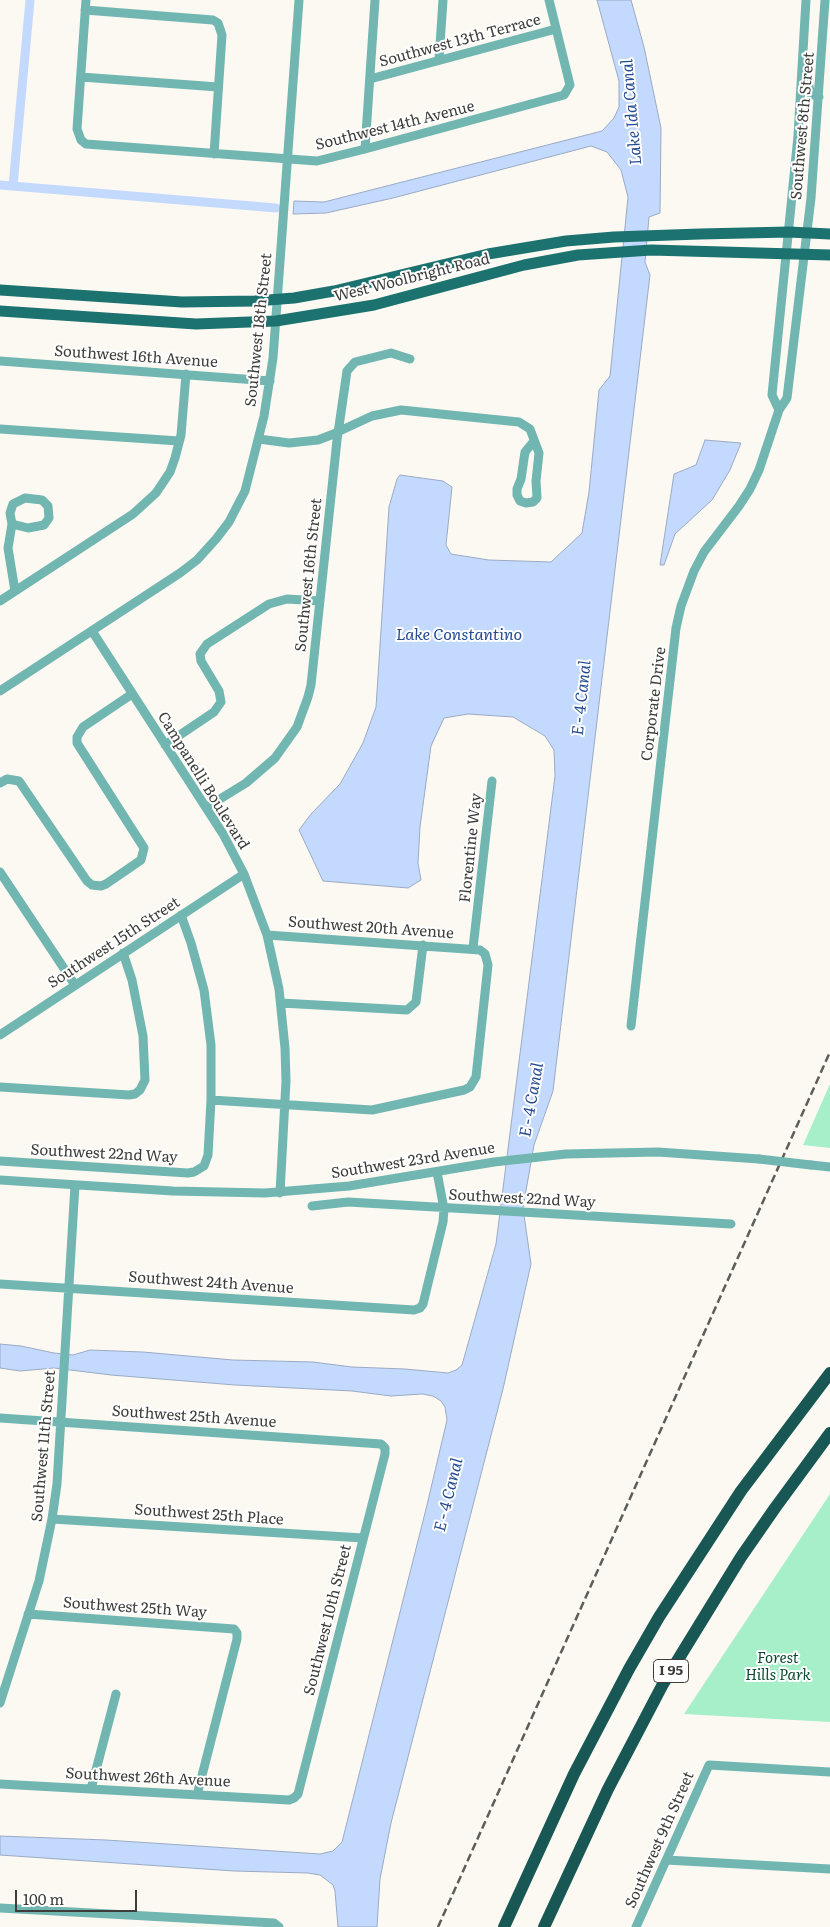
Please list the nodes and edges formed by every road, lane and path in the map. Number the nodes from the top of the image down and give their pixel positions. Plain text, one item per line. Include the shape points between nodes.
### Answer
1 (86, 0) edge
2 (299, 0) edge
3 (375, 0) edge
4 (443, 0) edge
5 (549, 0) edge
6 (806, 0) edge
7 (825, 0) edge
8 (85, 10) junction
9 (556, 29) junction
10 (439, 60) junction
11 (803, 61) junction
12 (81, 77) junction
13 (370, 79) junction
14 (218, 87) junction
15 (819, 98) junction
16 (365, 150) junction
17 (214, 154) junction
18 (288, 159) junction
19 (789, 232) junction
20 (807, 233) junction
21 (830, 234) edge
22 (788, 254) junction
23 (804, 254) junction
24 (830, 255) edge
25 (0, 290) edge
26 (278, 300) junction
27 (0, 311) edge
28 (276, 321) junction
29 (410, 359) dead end
30 (0, 361) edge
31 (186, 374) junction
32 (270, 381) junction
33 (779, 410) junction
34 (0, 429) edge
35 (338, 432) junction
36 (259, 439) junction
37 (180, 441) junction
38 (534, 441) junction
39 (12, 524) junction
40 (15, 591) junction
41 (0, 601) edge
42 (320, 601) junction
43 (92, 631) junction
44 (1, 689) edge
45 (132, 694) junction
46 (165, 745) junction
47 (492, 780) dead end
48 (0, 783) edge
49 (207, 807) junction
50 (0, 872) edge
51 (244, 874) junction
52 (181, 915) junction
53 (266, 935) junction
54 (423, 945) junction
55 (473, 948) junction
56 (123, 953) junction
57 (75, 985) junction
58 (281, 1003) junction
59 (631, 1026) dead end
60 (0, 1035) edge
61 (0, 1087) edge
62 (211, 1100) junction
63 (285, 1105) junction
64 (0, 1161) edge
65 (830, 1167) edge
66 (437, 1172) junction
67 (0, 1180) edge
68 (75, 1185) junction
69 (280, 1193) junction
70 (312, 1206) dead end
71 (444, 1209) junction
72 (731, 1224) dead end
73 (0, 1284) edge
74 (69, 1288) junction
75 (830, 1373) edge
76 (0, 1418) edge
77 (61, 1422) junction
78 (830, 1433) edge
79 (385, 1448) joint
80 (52, 1519) junction
81 (363, 1538) junction
82 (28, 1614) junction
83 (116, 1694) dead end
84 (0, 1703) edge
85 (830, 1772) edge
86 (0, 1784) edge
87 (91, 1789) junction
88 (198, 1795) junction
89 (294, 1798) joint
90 (666, 1860) junction
91 (830, 1869) edge
92 (0, 1908) edge
93 (279, 1927) edge
94 (504, 1927) edge
95 (544, 1927) edge
96 (636, 1927) edge

1 - 8 street
2 - 18 street, Southwest 18th Street
3 - 13 street
4 - 10 street
5 - 9 street
6 - 11 street, Southwest 8th Street
7 - 15 street, Southwest 8th Street
8 - 12 street
8 - 14 street via 213,20 221,29
9 - 10 street, Southwest 13th Terrace
9 - 16 street, Southwest 14th Avenue via 570,85 564,95
10 - 13 street, Southwest 13th Terrace
11 - 15 street via 811,94
11 - 19 street, Southwest 8th Street
12 - 14 street
12 - 17 street, Southwest 14th Avenue via 77,129 86,144
13 - 16 street
14 - 17 street
15 - 20 street, Southwest 8th Street
16 - 18 street, Southwest 14th Avenue via 324,160
17 - 18 street, Southwest 14th Avenue
18 - 26 street, Southwest 18th Street
19 - 20 main road, West Woolbright Road
19 - 22 street, Southwest 8th Street
19 - 26 main road, West Woolbright Road via 566,241 488,254 334,292
20 - 21 main road, West Woolbright Road
20 - 23 street, Southwest 8th Street
22 - 23 main road, West Woolbright Road
22 - 28 main road, West Woolbright Road via 651,250 578,255 374,305
22 - 33 street via 772,395
23 - 24 main road, West Woolbright Road
23 - 33 street, Corporate Drive via 787,398
25 - 26 main road, West Woolbright Road via 182,302
26 - 28 street, Southwest 18th Street
27 - 28 main road, West Woolbright Road via 196,324
28 - 32 street, Southwest 18th Street
29 - 35 street, Southwest 16th Street via 391,353 350,366
30 - 31 street, Southwest 16th Avenue
31 - 32 street, Southwest 16th Avenue
31 - 37 street
32 - 36 street, Southwest 18th Street
33 - 59 street, Corporate Drive via 750,489 704,552 681,606
34 - 37 street
35 - 36 street via 303,443
35 - 38 street via 372,416 416,411 519,422 530,429
35 - 42 street, Southwest 16th Street
36 - 43 street, Southwest 18th Street via 244,491 216,539 180,573
37 - 40 street via 170,472 144,506
38 - 38 street via 525,452 517,489 520,501 526,504 537,498 538,492 539,453
39 - 39 street via 28,528 44,525 49,518 48,506 37,499 16,501 10,513
39 - 40 street via 8,548
40 - 41 street
42 - 46 street via 287,599 269,604 207,644 200,654 201,660 219,691 221,702 214,712
42 - 49 street, Southwest 16th Street via 311,685 297,727 262,771
43 - 44 street, Southwest 18th Street
43 - 45 street, Campanelli Boulevard
45 - 46 street, Campanelli Boulevard
45 - 48 street via 83,727 77,737 77,743 144,848 141,860 106,884 92,885 87,881 19,780 7,778
46 - 49 street, Campanelli Boulevard
47 - 55 street, Florentine Way
49 - 51 street, Campanelli Boulevard
50 - 57 street
51 - 52 street, Southwest 15th Street
51 - 53 street, Campanelli Boulevard
52 - 56 street, Southwest 15th Street
52 - 62 street via 197,963 209,1018
53 - 54 street, Southwest 20th Avenue
53 - 58 street, Campanelli Boulevard
54 - 55 street, Southwest 20th Avenue
54 - 58 street via 416,1002 407,1010
55 - 63 street via 485,954 488,965 476,1077 470,1087 372,1110
56 - 57 street, Southwest 15th Street
56 - 61 street via 143,1036 144,1080 138,1092 129,1095
57 - 60 street, Southwest 15th Street
58 - 63 street, Campanelli Boulevard via 286,1061
62 - 63 street
62 - 64 street, Southwest 22nd Way via 208,1155 199,1170 188,1173
63 - 69 street, Campanelli Boulevard
65 - 66 street, Southwest 23rd Avenue, bridge via 658,1152 545,1156
66 - 69 street, Southwest 23rd Avenue
66 - 71 street
67 - 68 street, Southwest 23rd Avenue
68 - 69 street, Southwest 23rd Avenue via 213,1193
68 - 74 street, Southwest 11th Street
70 - 71 street, Southwest 22nd Way via 348,1202
71 - 72 street, Southwest 22nd Way
71 - 74 street, Southwest 24th Avenue via 442,1230 423,1304 414,1310
73 - 74 street, Southwest 24th Avenue
74 - 77 street, Southwest 11th Street
75 - 94 highway, I 95 via 737,1497 654,1625 574,1774
76 - 77 street, Southwest 25th Avenue
77 - 79 street, Southwest 25th Avenue via 381,1444
77 - 80 street, Southwest 11th Street
78 - 95 highway, I 95 via 752,1540 667,1677 608,1789
79 - 81 street, Southwest 10th Street
80 - 81 street, Southwest 25th Place
80 - 82 street, Southwest 11th Street
81 - 89 street, Southwest 10th Street via 298,1794
82 - 84 street, Southwest 11th Street
82 - 88 street, Southwest 25th Way via 234,1629 237,1639
83 - 87 street
85 - 90 street, Southwest 9th Street via 709,1765
86 - 87 street, Southwest 26th Avenue
87 - 88 street, Southwest 26th Avenue
88 - 89 street, Southwest 26th Avenue
90 - 91 street
90 - 96 street, Southwest 9th Street
92 - 93 street via 274,1923

